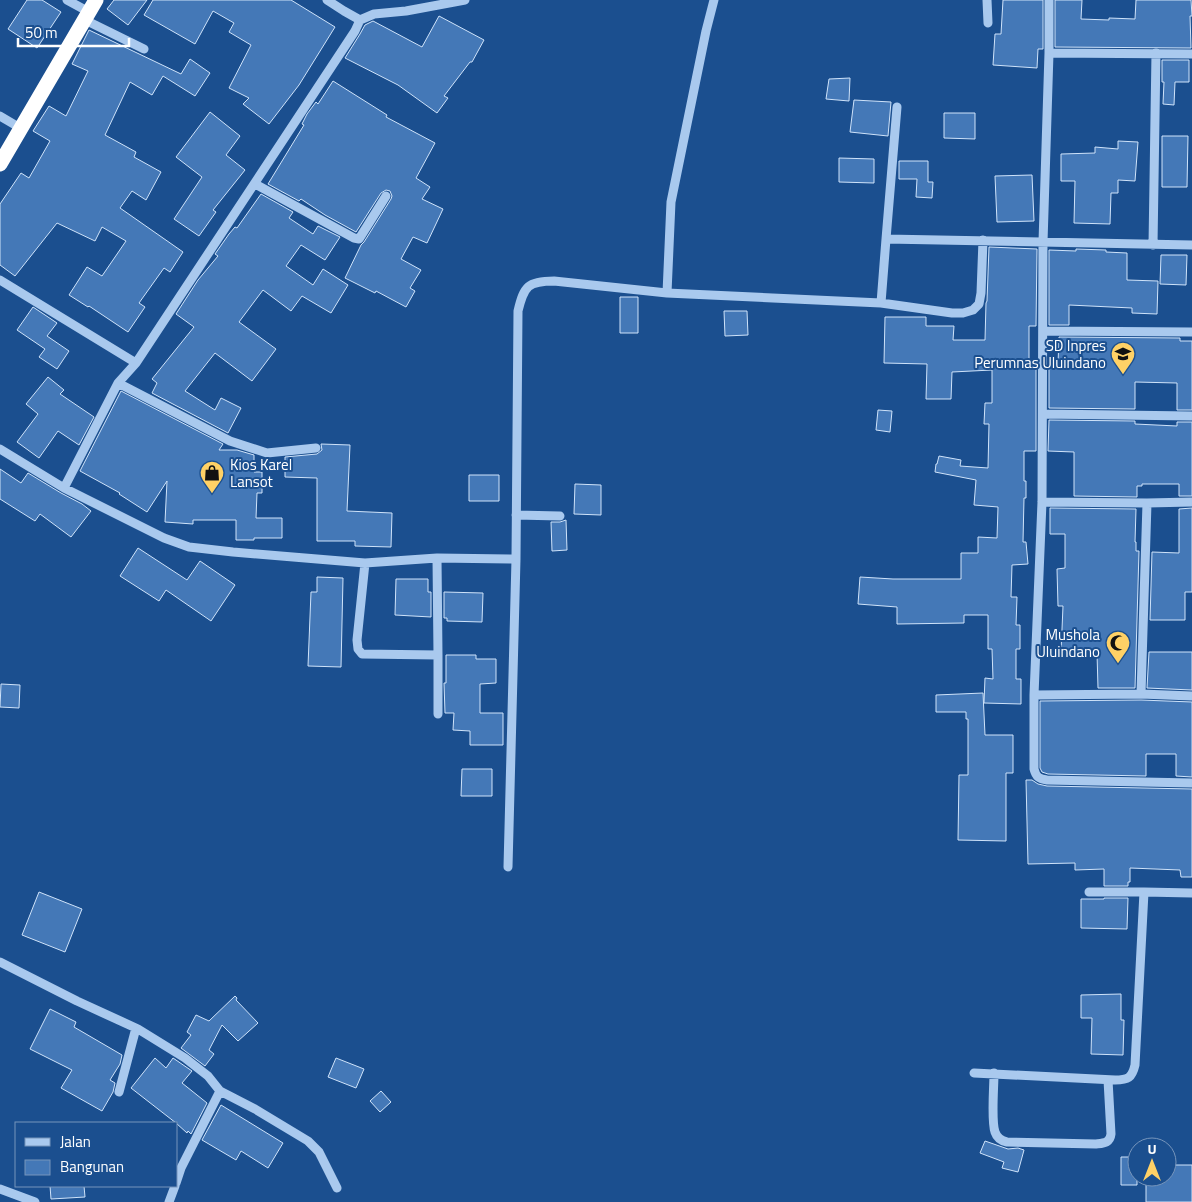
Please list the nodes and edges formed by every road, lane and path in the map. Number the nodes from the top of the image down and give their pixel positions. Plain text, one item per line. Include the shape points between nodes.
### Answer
1 (67, 0) edge
2 (327, 0) edge
3 (465, 0) edge
4 (714, 0) edge
5 (988, 0) edge
6 (1049, 0) edge
7 (90, 11) edge
8 (360, 20) junction
9 (988, 23) dead end
10 (144, 49) dead end
11 (1049, 53) junction
12 (1156, 54) junction
13 (1192, 54) edge
14 (897, 107) dead end
15 (0, 116) edge
16 (22, 129) junction
17 (0, 164) edge
18 (255, 184) junction
19 (386, 196) dead end
20 (886, 239) junction
21 (983, 240) junction
22 (1043, 242) junction
23 (1153, 245) junction
24 (1192, 246) edge
25 (0, 280) edge
26 (668, 293) junction
27 (881, 303) junction
28 (1043, 331) junction
29 (1192, 332) edge
30 (136, 363) junction
31 (118, 383) junction
32 (1043, 414) junction
33 (1192, 416) edge
34 (316, 448) dead end
35 (0, 449) edge
36 (64, 488) junction
37 (1042, 502) junction
38 (1192, 502) edge
39 (1147, 503) junction
40 (516, 515) junction
41 (560, 516) dead end
42 (437, 558) junction
43 (516, 559) junction
44 (365, 563) junction
45 (438, 655) junction
46 (1141, 694) junction
47 (1034, 695) junction
48 (1192, 696) edge
49 (438, 714) dead end
50 (1192, 783) edge
51 (508, 867) dead end
52 (1089, 892) dead end
53 (1144, 892) junction
54 (1192, 893) edge
55 (0, 962) edge
56 (136, 1028) junction
57 (974, 1072) dead end
58 (994, 1073) junction
59 (1108, 1080) junction
60 (220, 1091) junction
61 (119, 1092) dead end
62 (178, 1178) edge
63 (175, 1187) edge
64 (337, 1188) dead end
65 (0, 1189) edge
66 (35, 1202) edge
67 (170, 1202) edge

1 - 7 street
2 - 8 street
3 - 8 street via 374,14
4 - 26 street via 671,202
5 - 9 street
6 - 11 street
7 - 10 street
7 - 16 highway
8 - 18 street
11 - 12 street
11 - 22 street
12 - 13 street
12 - 23 street
14 - 20 street
15 - 16 street
16 - 17 highway
18 - 19 street via 359,239
18 - 30 street
20 - 21 street
20 - 27 street
21 - 22 street
21 - 27 street via 981,293 979,304 973,310 952,313
22 - 23 street
22 - 28 street
23 - 24 street
25 - 30 street
26 - 27 street
26 - 40 street via 554,281 542,281 526,288 518,310
28 - 29 street
28 - 32 street
30 - 31 street
31 - 34 street via 230,441 267,453
31 - 36 street
32 - 33 street
32 - 37 street
35 - 36 street
36 - 44 street via 164,538 189,547
37 - 39 street
37 - 47 street
38 - 39 street
39 - 46 street
40 - 41 street
40 - 43 street
42 - 43 street
42 - 44 street
42 - 45 street
43 - 51 street
44 - 45 street via 357,640 360,652
45 - 49 street
46 - 47 street
46 - 48 street
47 - 50 street via 1033,762 1038,778
52 - 53 street
53 - 54 street
53 - 59 street via 1135,1065 1130,1077
55 - 56 street
56 - 60 street via 208,1076
56 - 61 street
57 - 58 street
58 - 59 street
58 - 59 street via 995,1133 1007,1142 1106,1143 1111,1134
60 - 62 street
60 - 64 street via 308,1141 319,1152
63 - 67 street
65 - 66 street

